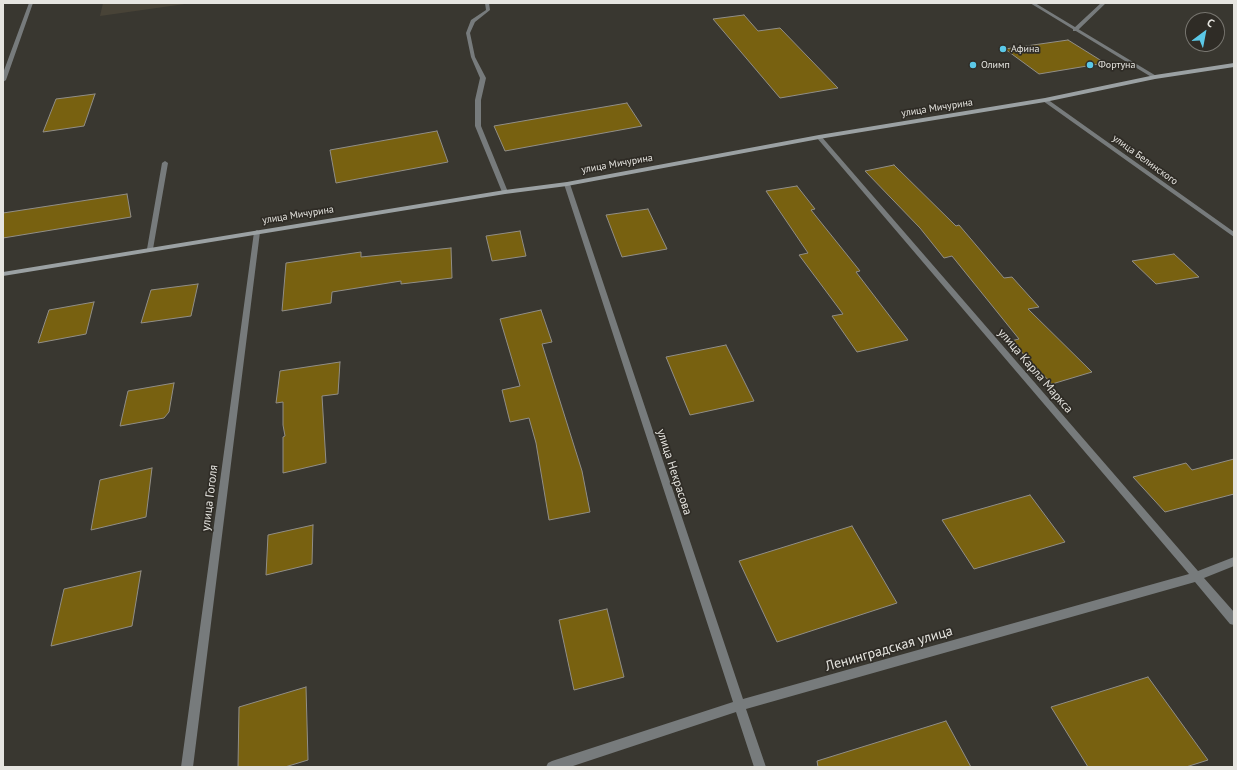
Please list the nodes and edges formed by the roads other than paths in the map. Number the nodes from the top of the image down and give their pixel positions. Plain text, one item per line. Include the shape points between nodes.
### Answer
1 (31, 3) edge
2 (487, 3) edge
3 (1032, 3) edge
4 (1104, 3) edge
5 (1076, 30) junction
6 (1234, 65) edge
7 (1155, 77) junction
8 (3, 80) edge
9 (1045, 100) junction
10 (819, 137) junction
11 (165, 163) dead end
12 (567, 184) junction
13 (505, 192) junction
14 (257, 232) junction
15 (1234, 235) edge
16 (150, 249) junction
17 (3, 274) edge
18 (1234, 561) edge
19 (1196, 577) junction
20 (1234, 620) edge
21 (739, 706) junction
22 (187, 767) edge
23 (552, 767) edge
24 (760, 767) edge

1 - 8 street
2 - 13 street via 488,10 473,21 468,33 473,57 483,78 478,100 478,126
3 - 5 street
4 - 5 street
5 - 7 street
6 - 7 street, улица Мичурина
7 - 9 street, улица Мичурина
9 - 10 street, улица Мичурина
9 - 15 street, улица Белинского
10 - 12 street, улица Мичурина
10 - 19 street, улица Карла Маркса
11 - 16 street
12 - 13 street, улица Мичурина
12 - 21 street, улица Некрасова
13 - 14 street, улица Мичурина
14 - 16 street, улица Мичурина
14 - 22 street, улица Гоголя
16 - 17 street, улица Мичурина
18 - 19 street, Ленинградская улица
19 - 20 street, улица Карла Маркса
19 - 21 street, Ленинградская улица
21 - 23 street, Ленинградская улица
21 - 24 street, улица Некрасова

